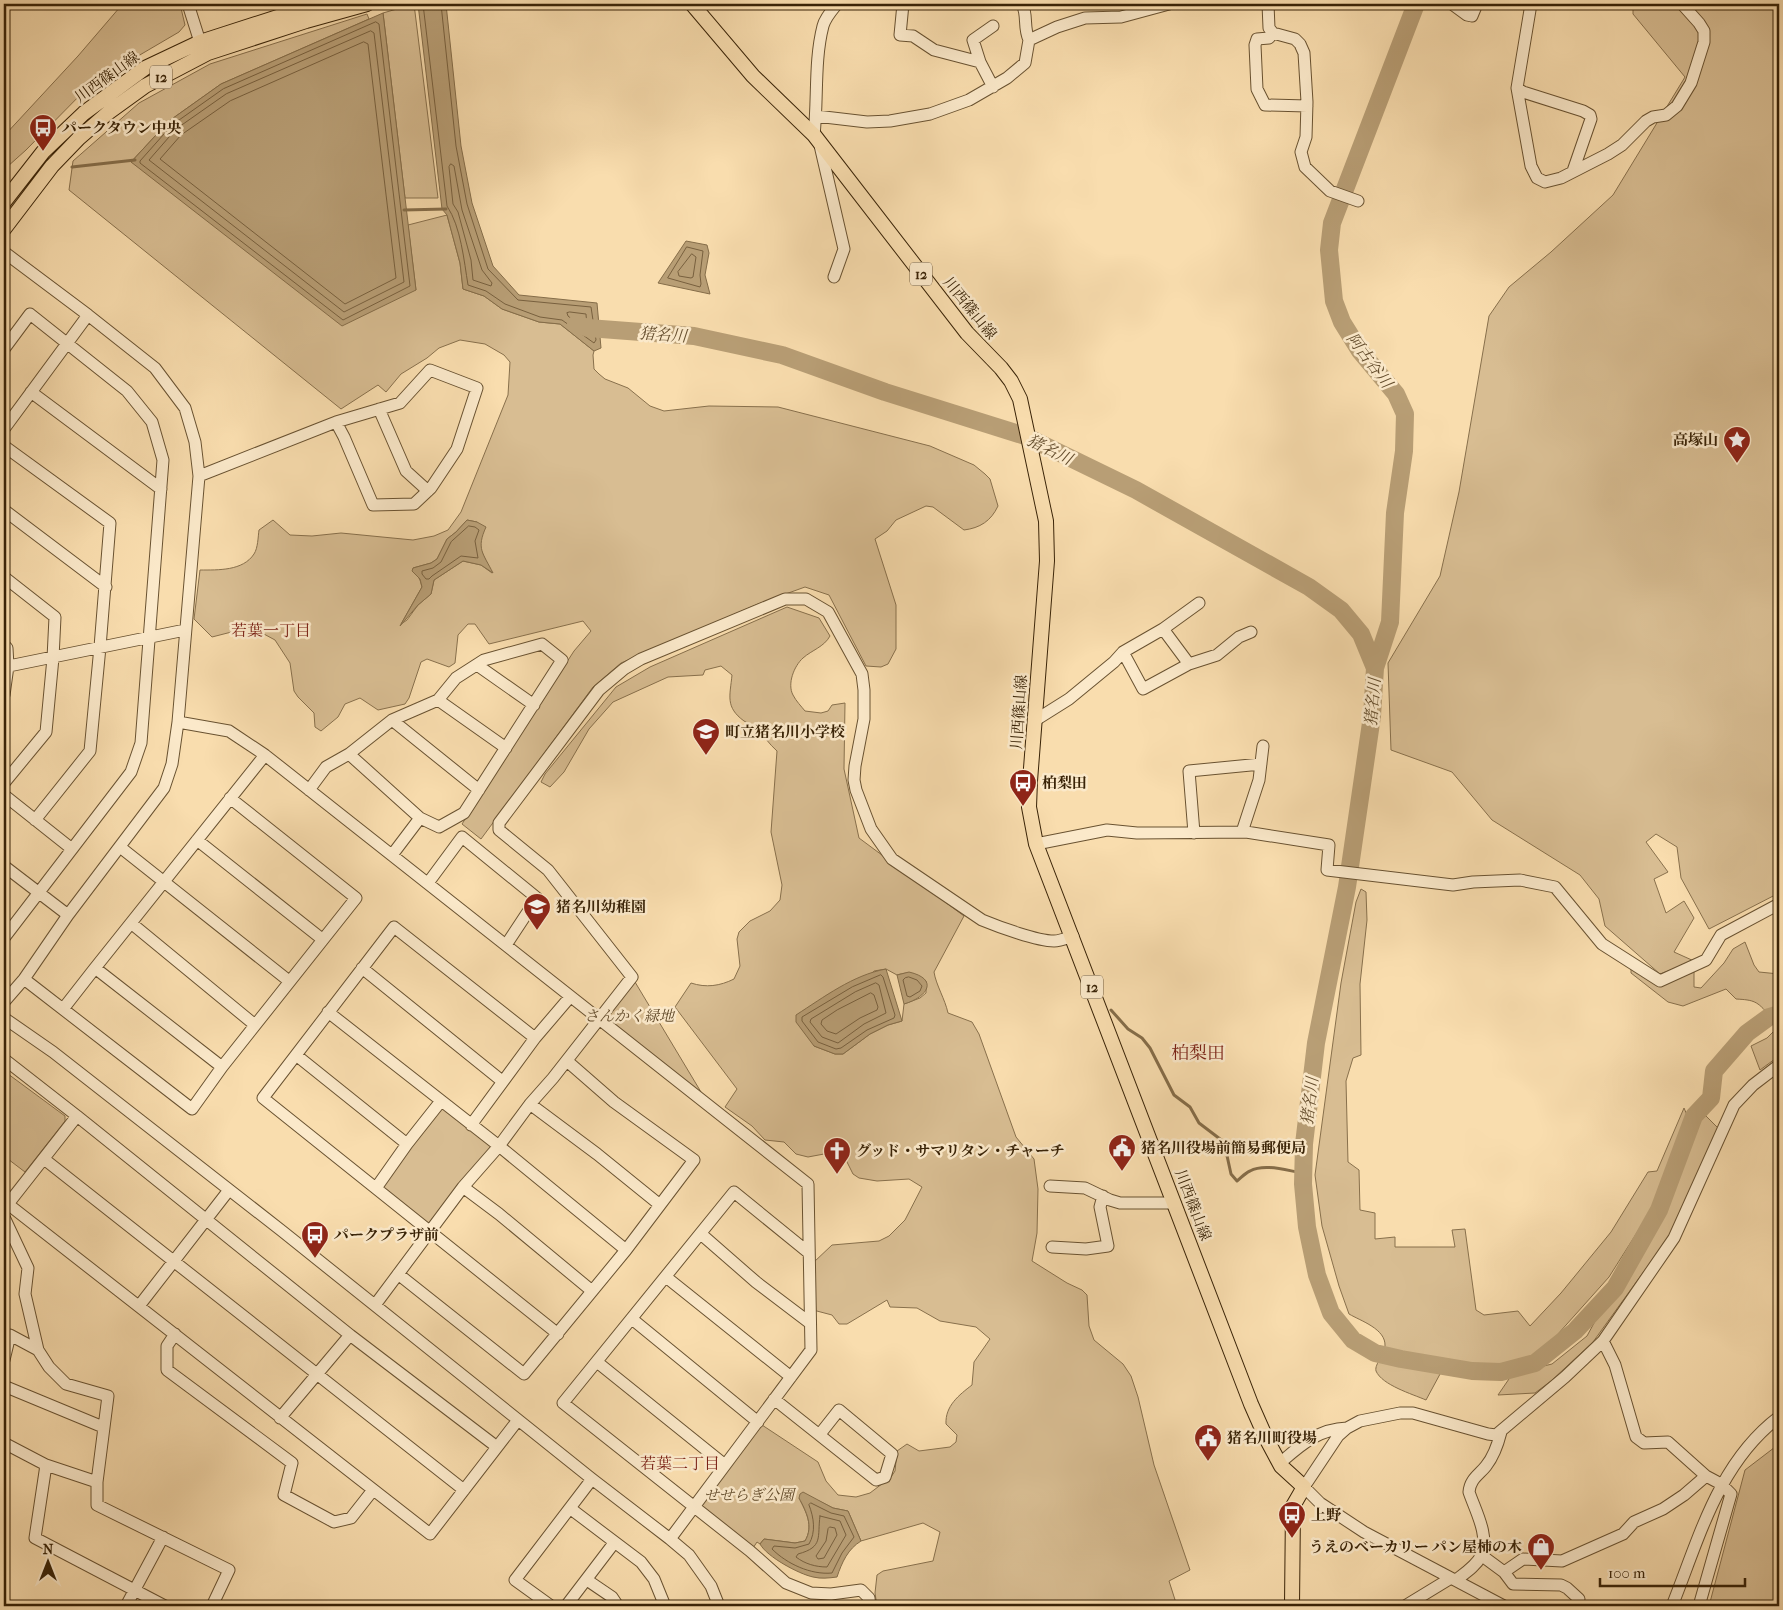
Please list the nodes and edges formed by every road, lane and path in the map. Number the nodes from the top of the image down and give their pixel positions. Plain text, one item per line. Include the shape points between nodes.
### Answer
1 (188, 4) edge
2 (318, 4) edge
3 (367, 4) edge
4 (692, 4) edge
5 (838, 4) edge
6 (903, 4) edge
7 (1022, 4) edge
8 (1169, 4) edge
9 (1268, 4) edge
10 (1452, 4) edge
11 (1478, 4) edge
12 (1531, 4) edge
13 (1682, 4) edge
14 (993, 26) dead end
15 (1272, 33) junction
16 (1029, 40) junction
17 (200, 42) junction
18 (980, 62) junction
19 (993, 87) junction
20 (1517, 88) junction
21 (1307, 106) junction
22 (816, 116) junction
23 (816, 138) junction
24 (1573, 172) junction
25 (1358, 201) dead end
26 (4, 202) edge
27 (4, 228) edge
28 (4, 252) edge
29 (834, 278) dead end
30 (88, 315) junction
31 (67, 343) junction
32 (4, 349) edge
33 (31, 392) junction
34 (380, 409) junction
35 (336, 422) junction
36 (4, 429) edge
37 (4, 446) edge
38 (199, 476) junction
39 (161, 489) junction
40 (428, 491) junction
41 (4, 510) edge
42 (4, 577) edge
43 (106, 587) junction
44 (1199, 604) dead end
45 (1164, 629) junction
46 (185, 630) junction
47 (1251, 632) dead end
48 (149, 638) junction
49 (4, 645) edge
50 (100, 647) junction
51 (1124, 652) junction
52 (53, 658) junction
53 (1189, 664) junction
54 (477, 665) junction
55 (6, 667) edge
56 (4, 695) edge
57 (438, 700) junction
58 (534, 704) junction
59 (392, 720) junction
60 (1034, 721) junction
61 (178, 722) junction
62 (1263, 746) dead end
63 (506, 748) junction
64 (349, 754) junction
65 (265, 755) junction
66 (1261, 764) junction
67 (4, 783) edge
68 (309, 790) junction
69 (479, 790) junction
70 (4, 795) edge
71 (230, 798) junction
72 (420, 818) junction
73 (35, 820) junction
74 (1242, 832) junction
75 (1194, 833) junction
76 (197, 840) junction
77 (1036, 844) junction
78 (120, 847) junction
79 (72, 849) junction
80 (392, 855) junction
81 (4, 866) edge
82 (163, 882) junction
83 (428, 883) junction
84 (39, 894) junction
85 (1779, 904) edge
86 (68, 915) junction
87 (131, 923) junction
88 (1073, 936) junction
89 (4, 938) edge
90 (322, 939) junction
91 (506, 945) junction
92 (95, 968) junction
93 (362, 968) junction
94 (24, 979) junction
95 (289, 981) junction
96 (570, 997) junction
97 (4, 1002) edge
98 (63, 1010) junction
99 (328, 1012) junction
100 (4, 1018) edge
101 (599, 1020) junction
102 (255, 1025) junction
103 (535, 1038) junction
104 (296, 1055) junction
105 (4, 1059) edge
106 (567, 1061) junction
107 (1779, 1064) edge
108 (222, 1067) junction
109 (502, 1081) junction
110 (442, 1102) junction
111 (530, 1104) junction
112 (77, 1116) junction
113 (471, 1125) junction
114 (407, 1144) junction
115 (499, 1146) junction
116 (44, 1159) junction
117 (1050, 1186) dead end
118 (463, 1187) junction
119 (376, 1188) junction
120 (229, 1190) junction
121 (1103, 1196) junction
122 (1175, 1203) junction
123 (5, 1204) edge
124 (660, 1205) junction
125 (4, 1217) edge
126 (207, 1220) junction
127 (430, 1231) junction
128 (701, 1234) junction
129 (1052, 1247) dead end
130 (626, 1250) junction
131 (809, 1252) junction
132 (174, 1262) junction
133 (398, 1274) junction
134 (666, 1277) junction
135 (592, 1291) junction
136 (375, 1305) junction
137 (140, 1306) junction
138 (632, 1319) junction
139 (810, 1323) junction
140 (175, 1334) junction
141 (558, 1334) junction
142 (350, 1335) junction
143 (1602, 1341) junction
144 (38, 1350) junction
145 (4, 1360) edge
146 (597, 1362) junction
147 (318, 1374) junction
148 (791, 1376) junction
149 (4, 1386) edge
150 (774, 1399) junction
151 (1779, 1417) edge
152 (280, 1418) junction
153 (518, 1420) junction
154 (758, 1422) junction
155 (103, 1426) junction
156 (1347, 1428) junction
157 (1501, 1432) junction
158 (820, 1434) junction
159 (4, 1443) edge
160 (497, 1447) junction
161 (1280, 1463) junction
162 (46, 1466) junction
163 (725, 1466) junction
164 (1706, 1476) junction
165 (592, 1480) junction
166 (97, 1482) junction
167 (1721, 1484) junction
168 (1304, 1487) junction
169 (373, 1490) junction
170 (464, 1490) junction
171 (694, 1507) junction
172 (571, 1509) junction
173 (163, 1537) junction
174 (670, 1539) junction
175 (614, 1543) junction
176 (1481, 1555) junction
177 (1504, 1572) junction
178 (1454, 1579) junction
179 (587, 1580) junction
180 (134, 1591) junction
181 (1579, 1599) dead end
182 (215, 1605) edge
183 (126, 1606) edge
184 (166, 1606) edge
185 (552, 1606) edge
186 (566, 1606) edge
187 (618, 1606) edge
188 (665, 1606) edge
189 (719, 1606) edge
190 (870, 1606) edge
191 (1292, 1606) edge
192 (1405, 1606) edge
193 (1504, 1606) edge
194 (1672, 1606) edge
195 (1699, 1606) edge

1 - 17 street
2 - 17 main road, 川西篠山線 / 12
3 - 27 main road, 川西篠山線 / 12 via 208,53 145,86 79,138 52,166
4 - 23 main road, 川西篠山線 / 12 via 752,76
5 - 22 street via 823,25
6 - 18 street via 900,35 913,36 934,50
7 - 16 street
8 - 16 street via 1122,17 1085,18
9 - 15 street
10 - 11 street via 1472,16
12 - 20 street
13 - 24 street via 1704,31 1704,42 1691,83 1677,106 1666,115 1646,121 1622,145
14 - 18 street via 973,40
15 - 21 street via 1295,39 1300,44 1304,53
15 - 21 street via 1270,38 1257,39 1255,45 1257,89 1265,104
16 - 19 street via 1025,63
17 - 26 main road, 川西篠山線 / 12 via 144,68 84,113 43,152
18 - 19 street
19 - 22 street via 930,114 890,121 867,122
20 - 24 street via 1536,178 1545,182
20 - 24 street via 1590,115
21 - 25 street via 1306,137 1301,152 1305,167 1330,191
22 - 23 street
23 - 29 street via 844,249
23 - 60 main road, 川西篠山線 / 12 via 968,333 1001,368 1020,399 1046,522 1047,561
28 - 30 street
30 - 31 street
30 - 38 street via 155,368 185,408 195,442
31 - 32 street via 30,314
31 - 33 street
31 - 39 street via 127,391 152,422 162,460
33 - 36 street
33 - 39 street
34 - 35 street
34 - 40 street via 406,471
34 - 40 street via 400,403 430,370 477,388 457,449
35 - 38 street
35 - 40 street via 373,505 414,504
37 - 43 street via 110,523
38 - 46 street
39 - 48 street
41 - 43 street
42 - 52 street via 55,617
43 - 50 street
44 - 45 street
45 - 51 street
45 - 53 street
46 - 48 street
46 - 61 street
47 - 53 street via 1239,637 1217,655
48 - 50 street
48 - 79 street via 141,743 131,772
49 - 55 street via 7,648
50 - 52 street
50 - 73 street via 90,751
51 - 53 street via 1143,689
51 - 60 street via 1069,699
52 - 55 street
52 - 67 street via 46,732
54 - 57 street via 456,678
54 - 58 street
54 - 58 street via 484,660 542,644 562,660
55 - 56 street
57 - 59 street
57 - 63 street
58 - 63 street
59 - 64 street
59 - 69 street
60 - 77 main road, 川西篠山線 / 12 via 1029,807
61 - 65 street via 229,731
61 - 78 street via 172,764 164,788
62 - 66 street
63 - 69 street
64 - 68 street via 326,767
64 - 72 street
65 - 68 street
65 - 71 street
66 - 74 street
66 - 75 street via 1189,771
68 - 80 street
69 - 72 street via 464,813 439,827
70 - 73 street
71 - 76 street
71 - 90 street via 356,898
72 - 80 street
73 - 79 street
74 - 75 street
74 - 85 street via 1329,845 1327,870 1453,885 1520,880 1555,887 1602,944 1660,980 1706,960 1721,935
75 - 77 street via 1107,830
76 - 82 street
76 - 90 street
77 - 88 main road, 川西篠山線 / 12
78 - 82 street
78 - 86 street
79 - 84 street
80 - 83 street
81 - 84 street
82 - 87 street
82 - 95 street
83 - 91 street
83 - 91 street via 462,837 537,898
84 - 86 street
84 - 89 street
86 - 94 street
87 - 92 street
87 - 102 street
88 - 101 street via 1046,940 982,920 892,859 871,829 854,780 864,719 862,674 828,612 806,599 785,599 641,659 612,678 599,690 499,823 499,830 548,870 632,977
88 - 122 main road, 川西篠山線 / 12
90 - 95 street
91 - 96 street
92 - 98 street
92 - 108 street
93 - 99 street
93 - 103 street via 394,927
93 - 109 street
94 - 97 street
94 - 98 street
95 - 102 street
96 - 101 street
96 - 103 street
98 - 108 street via 192,1109
99 - 104 street
99 - 110 street
100 - 120 street via 53,1052
101 - 106 street
101 - 131 street via 808,1184
102 - 108 street
103 - 109 street
104 - 114 street
104 - 119 street via 263,1098
105 - 112 street
106 - 111 street
106 - 124 street via 614,1102 694,1160
107 - 143 street via 1734,1105 1674,1238
109 - 113 street
110 - 113 street
110 - 114 street
111 - 115 street
111 - 124 street
112 - 116 street
112 - 126 street
113 - 115 street
114 - 119 street
115 - 118 street
115 - 130 street
116 - 123 street
116 - 132 street
117 - 121 street via 1085,1188
118 - 127 street
118 - 135 street
119 - 127 street
120 - 126 street
120 - 136 street
121 - 122 street via 1120,1203
121 - 129 street via 1100,1207 1108,1246 1086,1249
122 - 161 main road, 川西篠山線 / 12 via 1252,1404
123 - 137 street
124 - 130 street
125 - 144 street via 28,1268 25,1294
126 - 132 street
126 - 142 street
127 - 133 street
127 - 141 street
128 - 131 street via 734,1192
128 - 134 street
128 - 139 street
130 - 135 street
131 - 139 street
132 - 137 street
132 - 147 street
133 - 136 street
133 - 141 street via 524,1374
134 - 138 street
134 - 148 street
135 - 141 street
136 - 153 street
137 - 140 street
138 - 146 street
138 - 154 street
139 - 148 street via 811,1350
140 - 152 street
140 - 169 street via 167,1346 166,1370 292,1463 284,1495 334,1522 351,1518
142 - 147 street
142 - 160 street
143 - 157 street
143 - 164 street via 1616,1365 1636,1437 1644,1444 1668,1442
144 - 145 street via 10,1334
144 - 155 street via 66,1384 108,1396
146 - 163 street
146 - 171 street via 563,1403
147 - 152 street
147 - 170 street
148 - 150 street
149 - 155 street
150 - 154 street
150 - 158 street
151 - 167 street via 1742,1454
152 - 169 street
153 - 160 street
153 - 165 street
154 - 163 street
155 - 166 street
156 - 157 street via 1360,1421 1413,1413 1488,1434
156 - 161 street via 1332,1428 1322,1433 1298,1447
156 - 168 street via 1338,1436
157 - 176 street via 1494,1454 1472,1480 1468,1492 1483,1532
158 - 158 street via 876,1480 885,1477 892,1454 838,1410
159 - 162 street
160 - 170 street
161 - 168 main road, 川西篠山線 / 12
162 - 166 street
162 - 180 street via 36,1538
163 - 171 street
164 - 167 street
164 - 177 street via 1663,1509 1634,1522 1624,1534 1562,1560 1523,1559
165 - 172 street
165 - 174 street
166 - 173 street via 97,1505
167 - 194 street
167 - 195 street via 1730,1494
168 - 178 street via 1320,1503 1364,1532
168 - 191 main road via 1293,1506
169 - 170 street via 430,1534
171 - 174 street
171 - 190 street via 786,1583 811,1593 861,1590 869,1598
172 - 175 street
172 - 185 street via 515,1580
173 - 180 street
173 - 182 street via 229,1570
174 - 189 street via 690,1555 711,1586
175 - 179 street
175 - 188 street via 641,1562 654,1579
176 - 177 street
176 - 178 street via 1473,1566
177 - 181 street via 1513,1584 1561,1585
178 - 192 street
178 - 193 street
179 - 186 street
179 - 187 street via 612,1597
180 - 183 street
180 - 184 street

